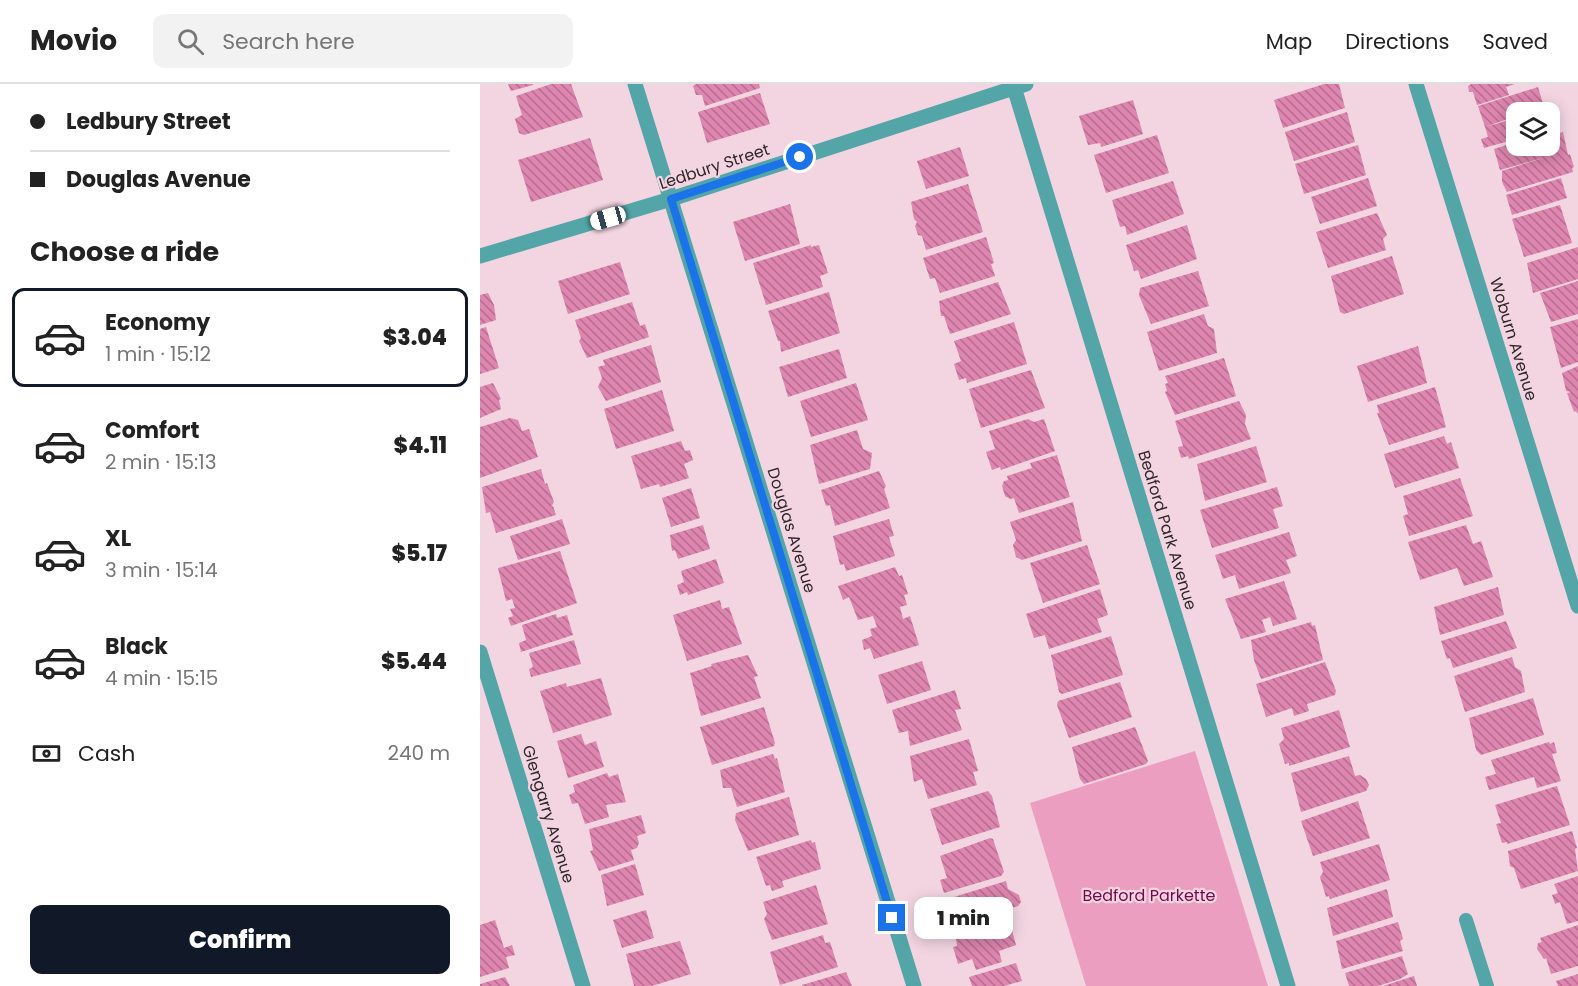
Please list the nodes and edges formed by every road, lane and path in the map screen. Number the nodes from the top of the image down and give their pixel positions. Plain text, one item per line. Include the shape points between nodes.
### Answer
1 (635, 84) edge
2 (1416, 84) edge
3 (1018, 85) edge
4 (671, 199) junction
5 (480, 256) edge
6 (1578, 606) edge
7 (480, 652) edge
8 (1467, 920) dead end
9 (583, 986) edge
10 (914, 986) edge
11 (1288, 986) edge
12 (1487, 986) edge

1 - 4 street, Douglas Avenue
2 - 6 street, Woburn Avenue
3 - 4 street, Ledbury Street
3 - 11 street, Bedford Park Avenue
4 - 5 street, Ledbury Street
4 - 10 street, Douglas Avenue
7 - 9 street, Glengarry Avenue
8 - 12 lane

